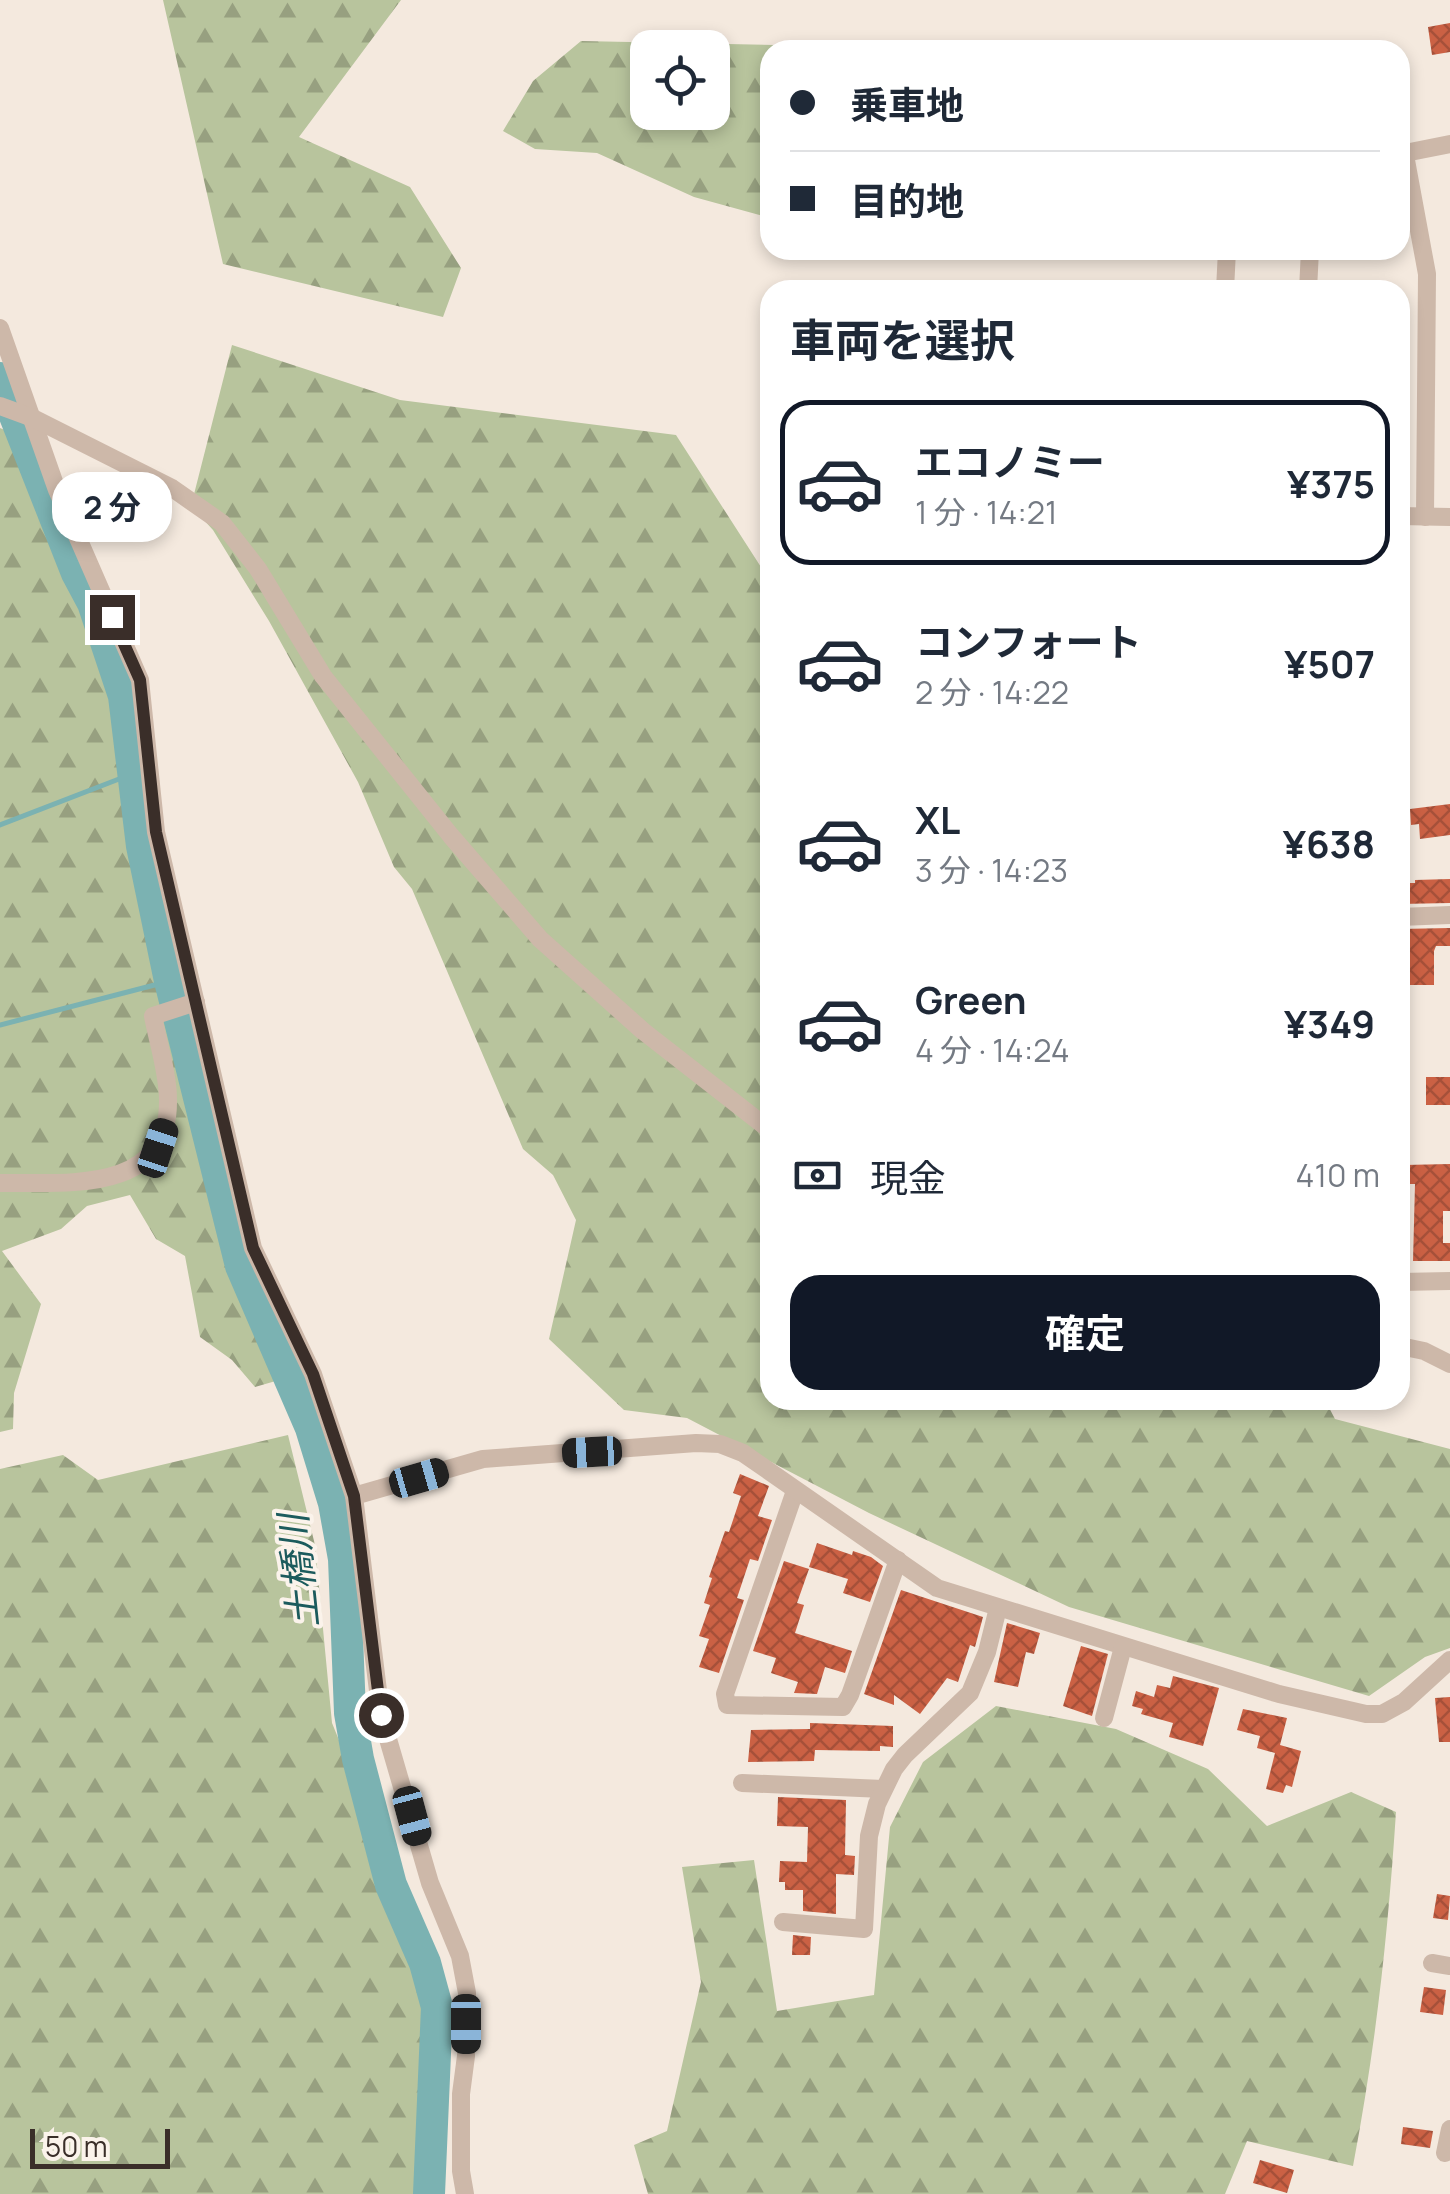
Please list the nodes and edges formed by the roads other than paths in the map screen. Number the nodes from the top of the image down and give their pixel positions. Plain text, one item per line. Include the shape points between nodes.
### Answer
1 (1450, 144) edge
2 (1410, 153) edge
3 (1410, 193) edge
4 (0, 328) edge
5 (0, 406) edge
6 (34, 418) junction
7 (1410, 516) edge
8 (1426, 517) junction
9 (1450, 518) edge
10 (1450, 914) edge
11 (1410, 916) edge
12 (196, 1002) junction
13 (760, 1122) edge
14 (0, 1184) edge
15 (1410, 1282) edge
16 (1450, 1282) edge
17 (1410, 1348) edge
18 (1450, 1364) edge
19 (796, 1490) junction
20 (354, 1496) junction
21 (898, 1560) junction
22 (998, 1608) junction
23 (1123, 1647) junction
24 (1450, 1660) edge
25 (1104, 1718) dead end
26 (742, 1783) dead end
27 (883, 1789) junction
28 (783, 1922) dead end
29 (1450, 2129) edge
30 (1445, 2153) dead end
31 (465, 2194) edge

1 - 2 street
3 - 8 street via 1427,274
4 - 6 street
5 - 6 street
6 - 12 street via 57,490 140,680 156,832
6 - 13 street via 172,488 222,523 324,676 540,938 643,1031
7 - 8 street
8 - 9 street
10 - 11 street
12 - 14 street via 154,1016 168,1098 158,1148 143,1163 98,1180
12 - 20 street via 253,1248 313,1374
15 - 16 street
17 - 18 street
19 - 20 street via 743,1453 696,1443 484,1458
19 - 21 street
19 - 21 street via 725,1694 727,1706 843,1707
20 - 31 street via 381,1715 467,1993
21 - 22 street via 937,1588
22 - 23 street
22 - 27 street via 970,1693 906,1755
23 - 24 street via 1366,1714 1404,1702
23 - 25 street
26 - 27 street
27 - 28 street via 869,1836 864,1929
29 - 30 street

